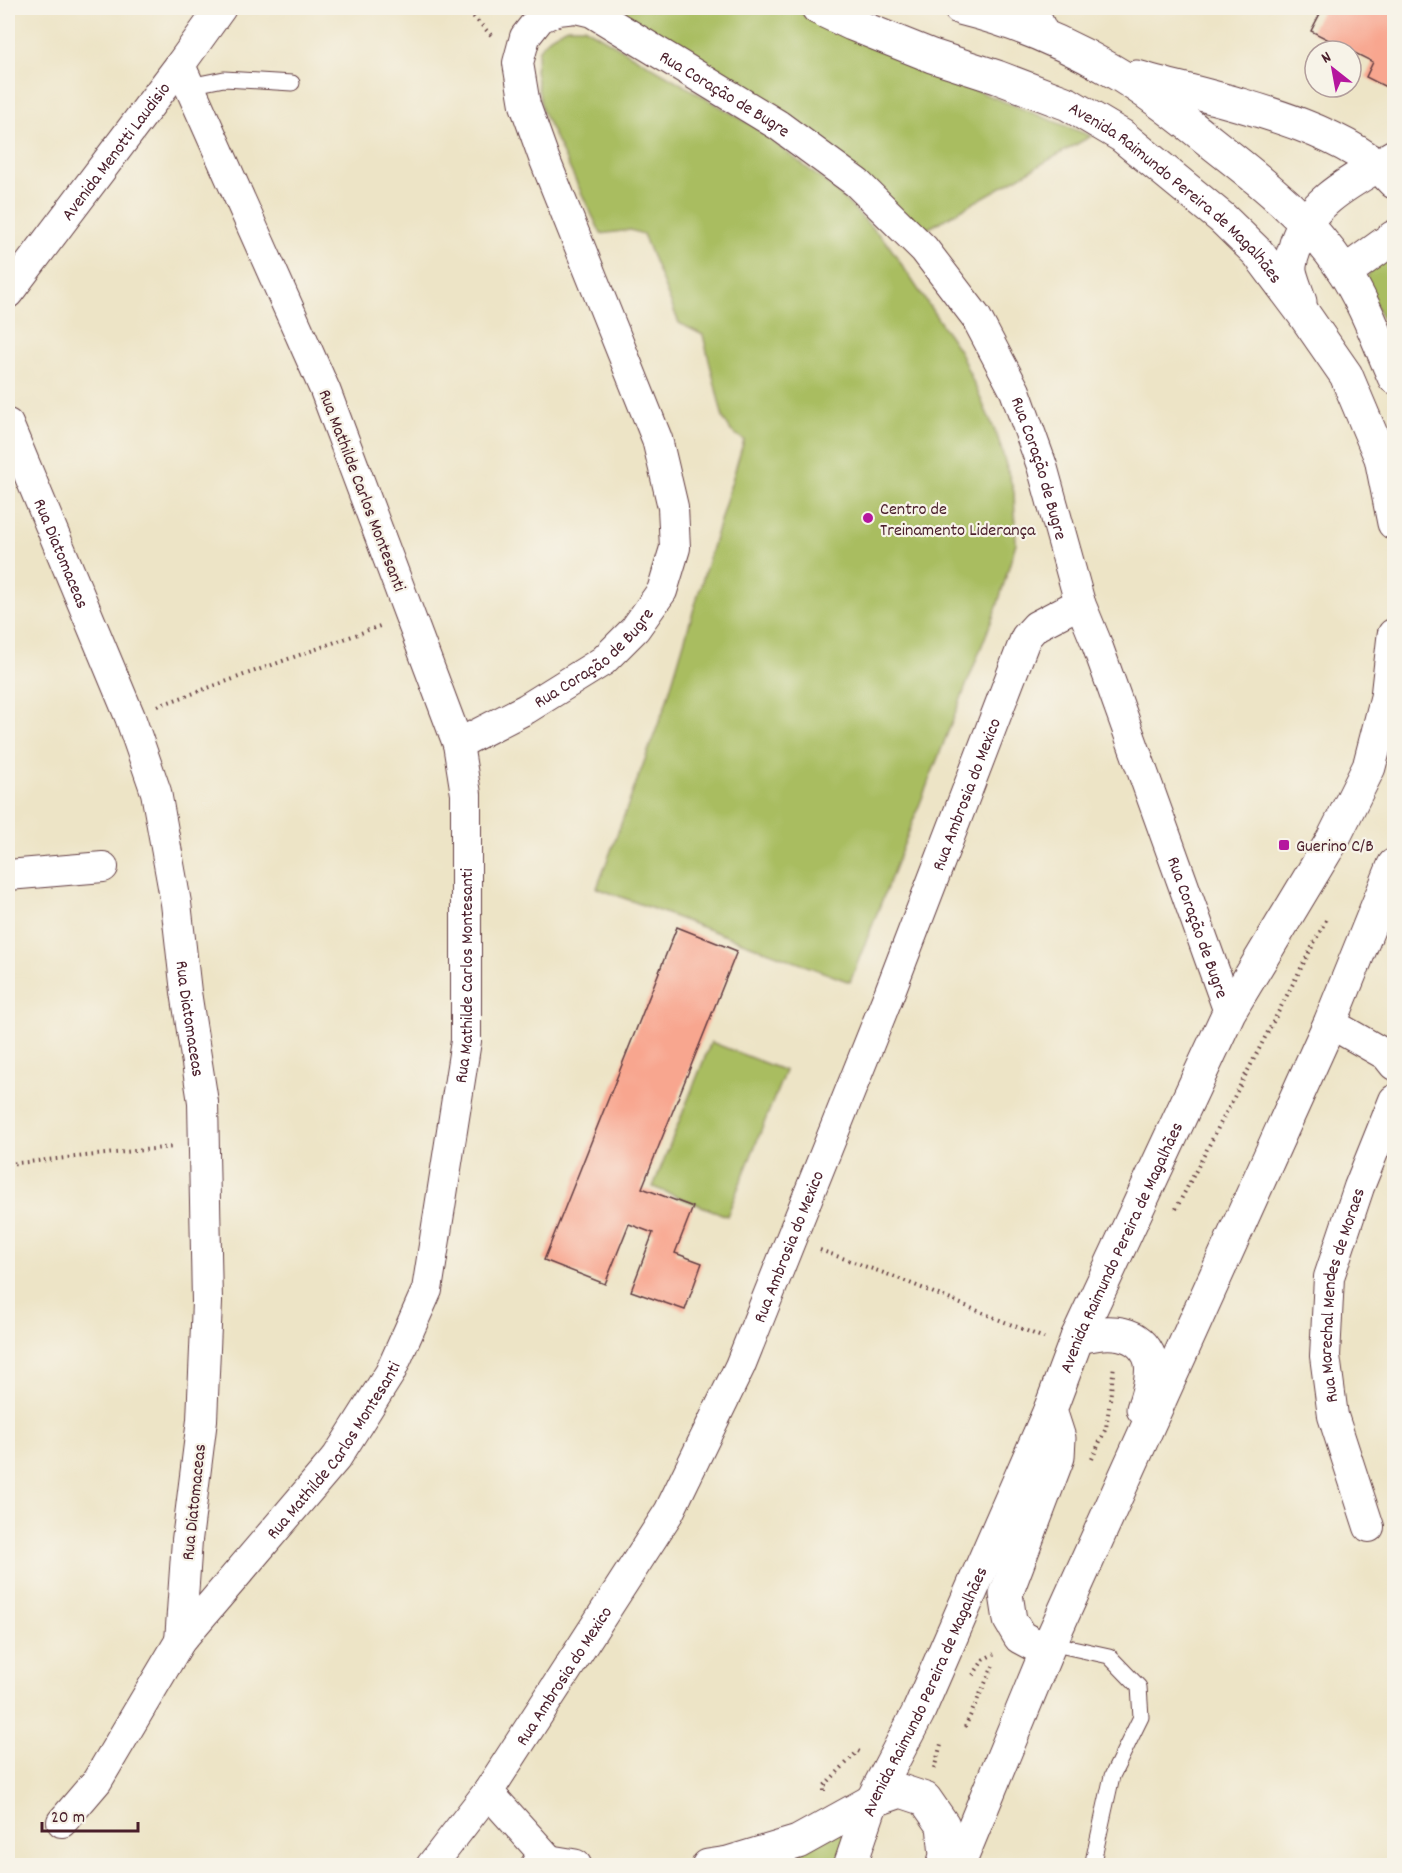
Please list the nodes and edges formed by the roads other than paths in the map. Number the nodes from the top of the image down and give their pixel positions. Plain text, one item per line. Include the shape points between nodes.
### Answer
1 (221, 8) edge
2 (818, 8) edge
3 (960, 8) edge
4 (1038, 21) edge
5 (1112, 70) junction
6 (185, 76) junction
7 (292, 83) dead end
8 (1389, 168) edge
9 (1305, 222) junction
10 (1395, 237) edge
11 (1343, 270) junction
12 (8, 293) edge
13 (1303, 313) junction
14 (1395, 376) edge
15 (8, 424) edge
16 (1395, 523) edge
17 (1080, 603) junction
18 (1395, 635) edge
19 (459, 744) junction
20 (1395, 865) edge
21 (103, 867) dead end
22 (8, 875) edge
23 (1229, 1012) junction
24 (1330, 1023) junction
25 (1395, 1065) edge
26 (1395, 1100) edge
27 (1075, 1344) junction
28 (1050, 1410) junction
29 (1121, 1485) junction
30 (1369, 1527) dead end
31 (180, 1641) junction
32 (1050, 1643) junction
33 (488, 1792) junction
34 (872, 1801) junction
35 (62, 1822) dead end
36 (554, 1864) edge
37 (431, 1866) edge
38 (708, 1866) edge
39 (849, 1866) edge
40 (944, 1866) edge
41 (958, 1866) edge
42 (1092, 1866) edge

1 - 6 street, Avenida Menotti Laudisio
2 - 13 main road, Avenida Raimundo Pereira de Magalhães via 932,56 1068,104 1122,136 1222,218 1258,253
3 - 4 main road
4 - 5 main road
5 - 8 main road via 1299,124
5 - 9 main road via 1175,114
6 - 7 lane
6 - 12 street, Avenida Menotti Laudisio
6 - 19 street, Rua Mathilde Carlos Montesanti via 325,390
8 - 9 main road via 1348,184
9 - 11 main road
9 - 13 main road via 1290,269
10 - 11 main road
11 - 14 main road
13 - 16 main road, Avenida Raimundo Pereira de Magalhães via 1346,375 1381,458
15 - 31 street, Rua Diatomaceas via 130,717 156,792 176,903 203,1102 207,1302 202,1420 187,1540
17 - 19 street, Rua Coração de Bugre via 1042,466 1015,391 976,317 924,249 857,183 778,125 592,12 558,10 540,18 525,37 518,63 525,105 657,439 673,507 675,548 662,591 635,629 603,662
17 - 23 street, Rua Coração de Bugre
17 - 33 street, Rua Ambrosia do Mexico via 1036,626 1026,637 740,1366 669,1512
18 - 23 main road, Avenida Raimundo Pereira de Magalhães via 1388,698 1369,767 1333,839
19 - 31 street, Rua Mathilde Carlos Montesanti via 466,794 466,1041 427,1290 390,1373 337,1457
20 - 24 main road
21 - 22 street
23 - 27 main road, Avenida Raimundo Pereira de Magalhães
24 - 25 street via 1386,1055
24 - 29 main road
26 - 30 street, Rua Marechal Mendes de Moraes via 1359,1187 1329,1277 1325,1356 1333,1416
27 - 28 main road, Avenida Raimundo Pereira de Magalhães
27 - 29 main road via 1106,1332 1120,1333 1140,1344 1149,1355 1149,1390
28 - 32 main road via 1059,1438 1058,1457 1006,1594 1010,1620 1020,1637 1035,1645
28 - 34 main road, Avenida Raimundo Pereira de Magalhães via 918,1713
29 - 32 main road
31 - 35 street, Rua Mathilde Carlos Montesanti via 97,1781
32 - 41 main road
32 - 42 lane via 1109,1656 1139,1687 1141,1718 1112,1776
33 - 36 street
33 - 37 street, Rua Ambrosia do Mexico
34 - 38 main road via 798,1842
34 - 39 main road, Avenida Raimundo Pereira de Magalhães
34 - 40 main road via 901,1791 925,1799 943,1825

